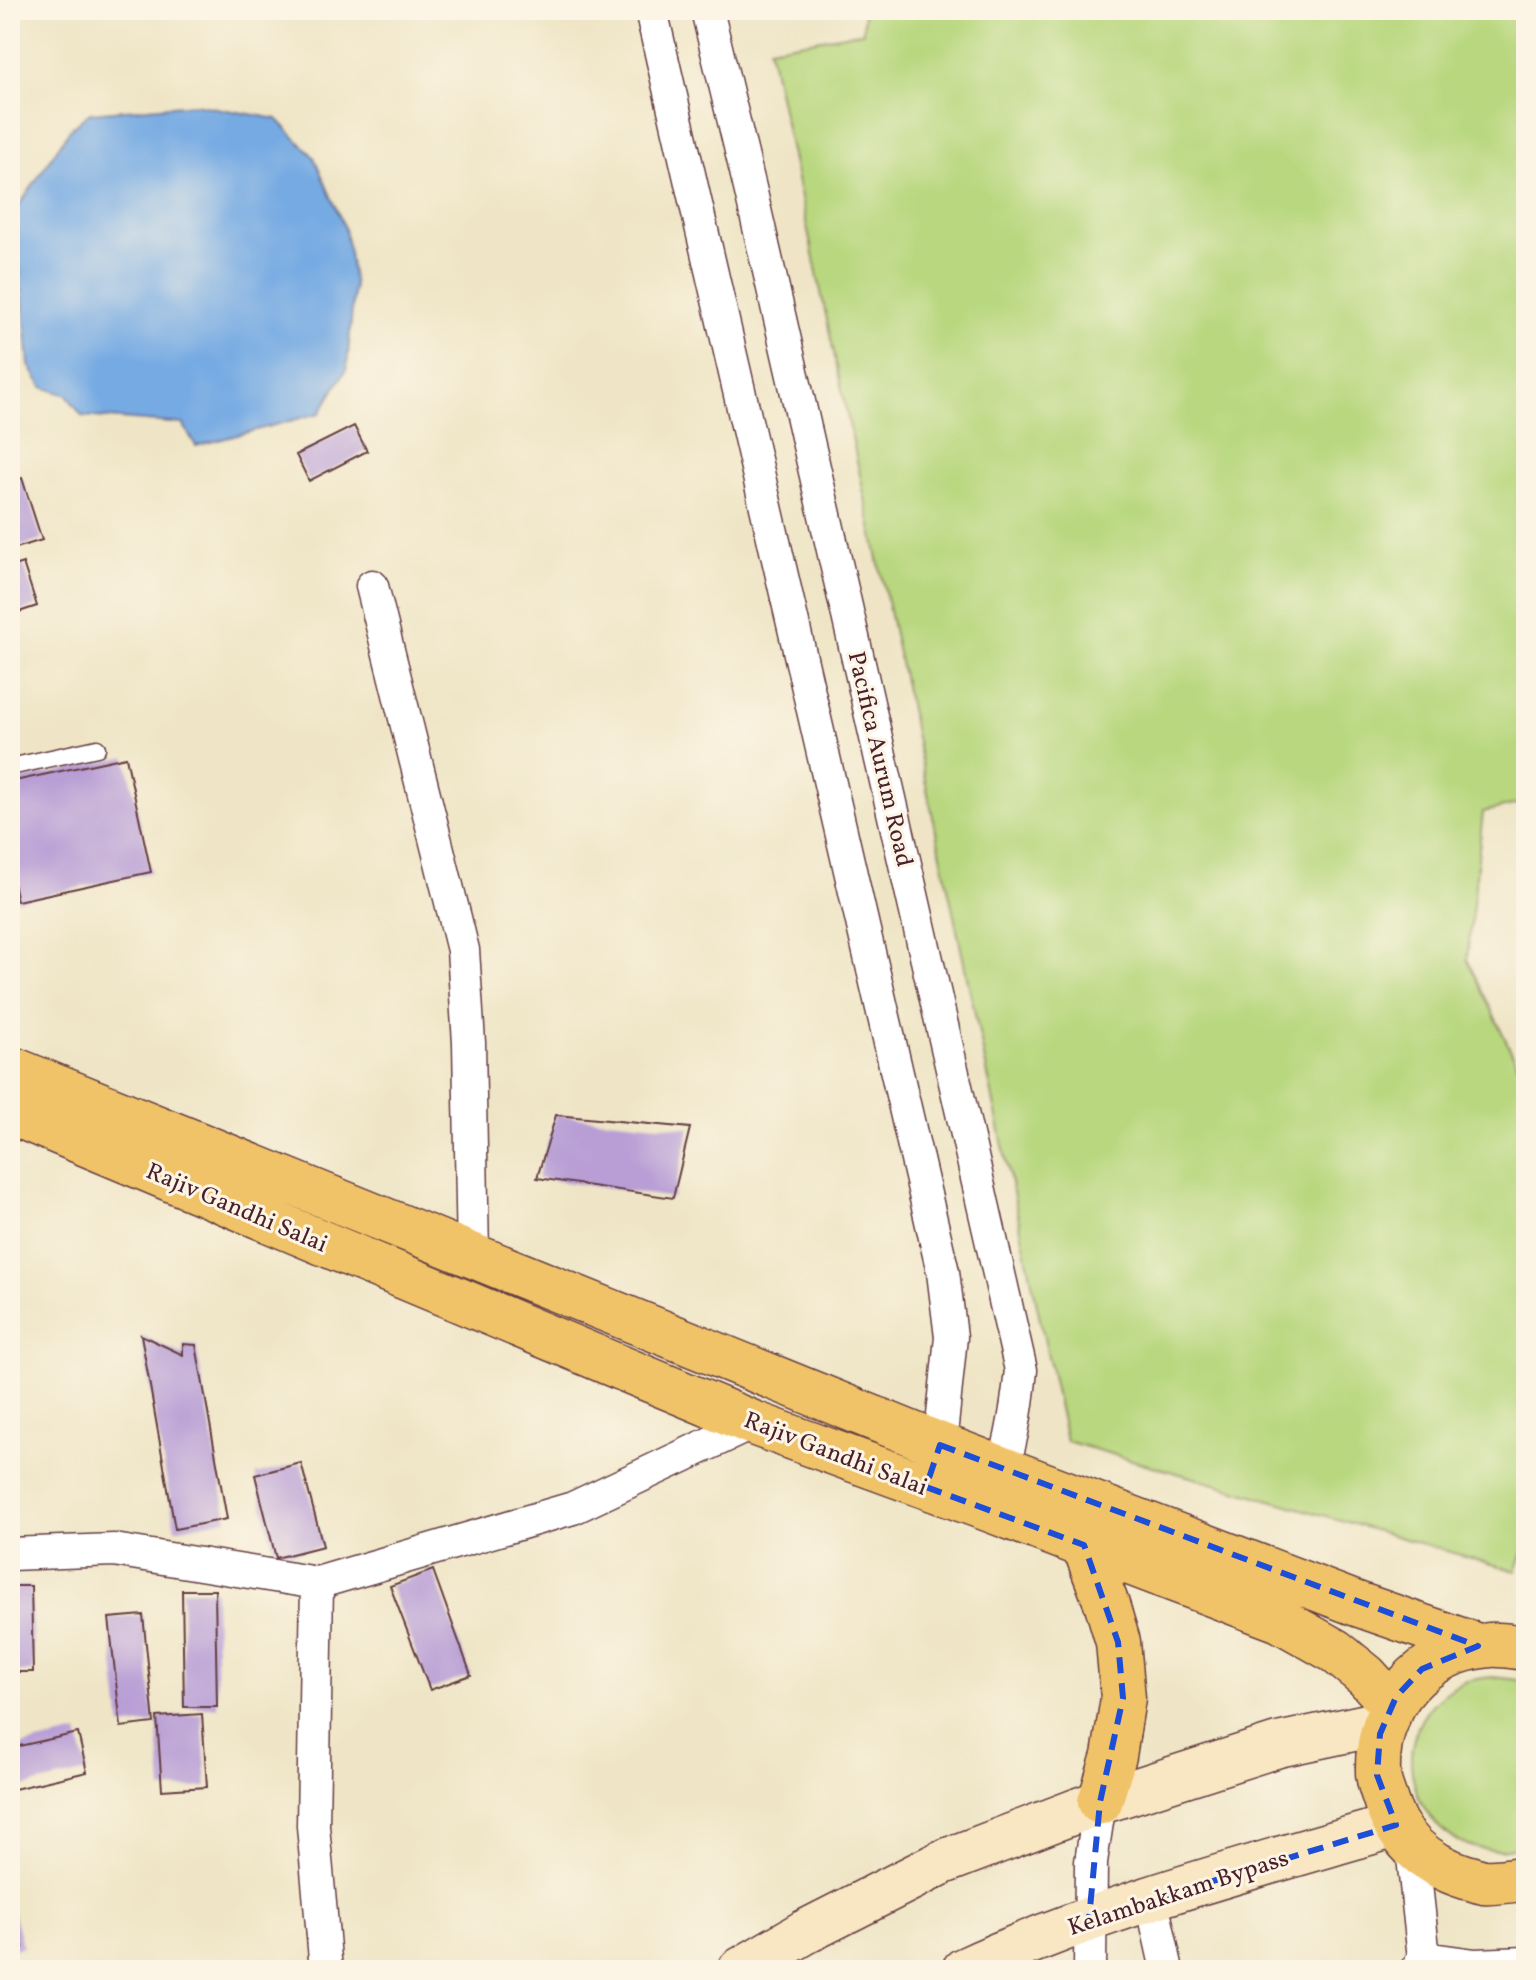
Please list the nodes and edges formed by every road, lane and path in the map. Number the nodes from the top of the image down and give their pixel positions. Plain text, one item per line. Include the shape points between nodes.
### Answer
1 (651, 10) edge
2 (707, 10) edge
3 (372, 586) dead end
4 (97, 748) dead end
5 (10, 767) edge
6 (10, 1068) edge
7 (10, 1112) edge
8 (473, 1256) junction
9 (753, 1423) junction
10 (940, 1445) junction
11 (926, 1487) junction
12 (996, 1489) junction
13 (1084, 1545) junction
14 (10, 1554) edge
15 (317, 1583) junction
16 (1478, 1646) junction
17 (1526, 1648) edge
18 (1389, 1714) junction
19 (1100, 1802) junction
20 (1404, 1836) junction
21 (1526, 1878) edge
22 (1151, 1898) junction
23 (1089, 1919) junction
24 (1526, 1963) edge
25 (1420, 1964) edge
26 (326, 1970) edge
27 (740, 1970) edge
28 (964, 1970) edge
29 (1090, 1970) edge
30 (1167, 1970) edge

1 - 10 street via 943,1272 951,1337
2 - 12 street, Pacifica Aurum Road via 1021,1370 1017,1413
3 - 8 street via 463,950
4 - 5 lane
6 - 8 main road, Rajiv Gandhi Salai
7 - 9 main road, Rajiv Gandhi Salai
8 - 10 main road, Rajiv Gandhi Salai
9 - 11 main road, Rajiv Gandhi Salai
9 - 15 street via 573,1508
10 - 11 street
10 - 12 main road, Rajiv Gandhi Salai
11 - 12 main road, Rajiv Gandhi Salai
12 - 13 main road, Rajiv Gandhi Salai
12 - 16 main road, Rajiv Gandhi Salai
13 - 18 main road, Rajiv Gandhi Salai via 1280,1620 1335,1651 1366,1676
13 - 19 main road via 1118,1642 1123,1698
14 - 15 street via 114,1550
15 - 26 street via 313,1826
16 - 17 main road
16 - 18 main road via 1455,1651 1422,1669 1396,1697
18 - 19 main road
18 - 20 main road via 1380,1734 1377,1775 1389,1814
19 - 23 street
19 - 27 main road via 943,1862
20 - 21 main road via 1445,1870 1484,1882
20 - 22 main road, Kelambakkam Bypass via 1214,1877
20 - 25 street
22 - 23 main road, Kelambakkam Bypass
22 - 30 street
23 - 28 main road, Kelambakkam Bypass
23 - 29 street
24 - 25 street

